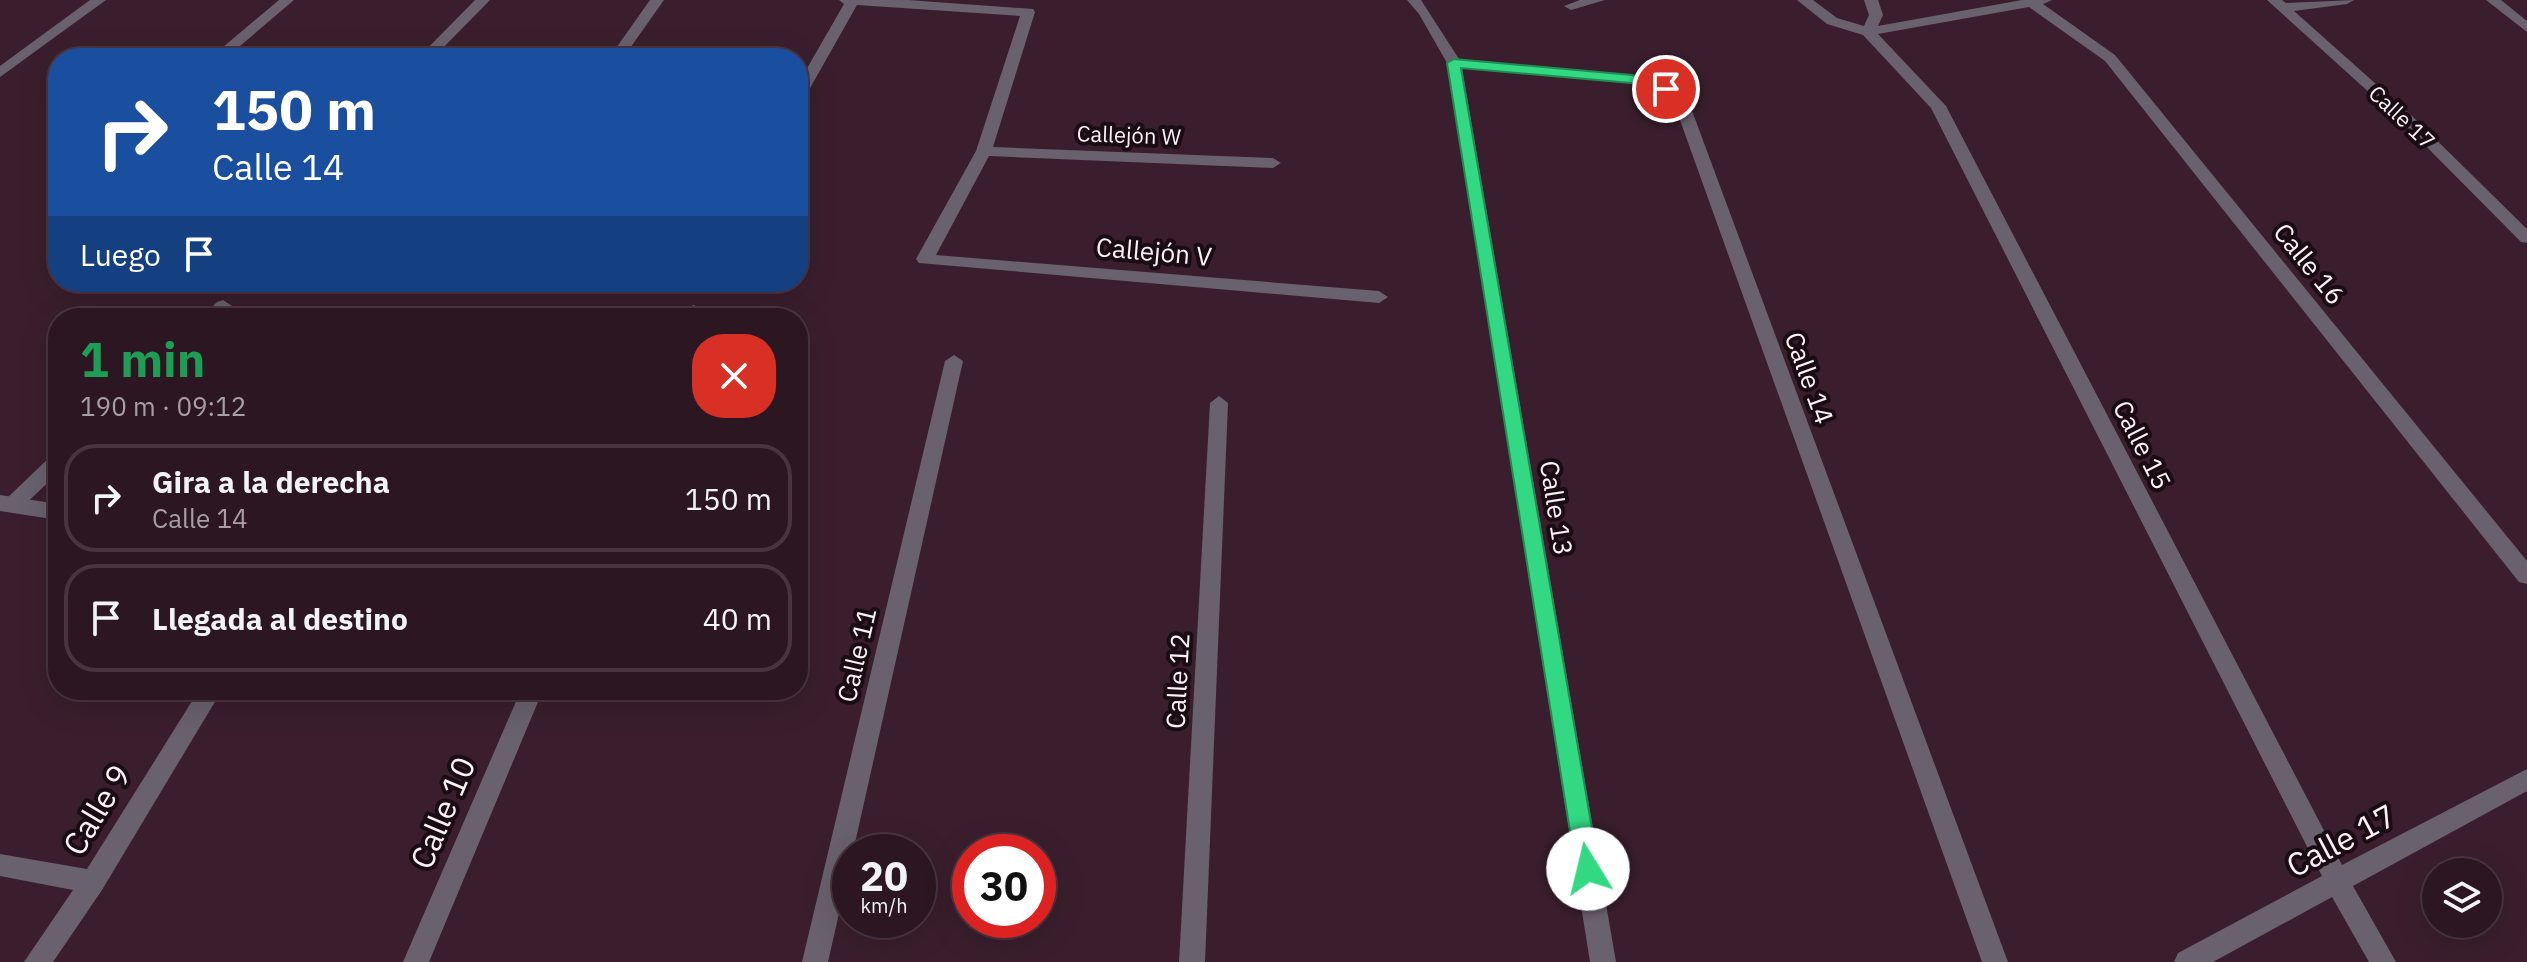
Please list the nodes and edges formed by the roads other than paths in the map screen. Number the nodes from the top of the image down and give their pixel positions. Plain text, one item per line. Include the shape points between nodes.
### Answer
1 (99, 0) edge
2 (287, 0) edge
3 (483, 0) edge
4 (657, 0) edge
5 (846, 0) edge
6 (853, 0) edge
7 (1013, 0) edge
8 (1414, 0) edge
9 (1598, 0) edge
10 (1804, 0) edge
11 (1871, 0) edge
12 (2347, 0) edge
13 (2493, 0) edge
14 (2039, 2) edge
15 (2278, 4) edge
16 (1571, 6) dead end
17 (1028, 12) junction
18 (2527, 28) edge
19 (1868, 32) junction
20 (229, 48) edge
21 (435, 48) edge
22 (623, 48) edge
23 (1454, 63) junction
24 (0, 73) edge
25 (808, 79) edge
26 (984, 151) junction
27 (1273, 163) dead end
28 (2527, 238) edge
29 (1379, 297) dead end
30 (954, 361) dead end
31 (1219, 403) dead end
32 (48, 469) edge
33 (6, 504) edge
34 (48, 510) edge
35 (2527, 576) edge
36 (205, 700) edge
37 (528, 700) edge
38 (2527, 779) edge
39 (0, 865) edge
40 (2337, 881) junction
41 (93, 882) junction
42 (37, 962) edge
43 (416, 962) edge
44 (815, 962) edge
45 (1192, 962) edge
46 (1603, 962) edge
47 (1995, 962) edge
48 (2187, 962) edge
49 (2383, 962) edge

1 - 24 street
2 - 20 street
3 - 21 street
4 - 22 street
5 - 6 street
6 - 17 street
6 - 25 street
7 - 17 street
8 - 23 street
9 - 16 street
10 - 19 street, Calle 15 via 1832,21
11 - 19 street via 1876,15
12 - 15 street
13 - 18 street
14 - 19 street
14 - 35 street, Calle 16 via 2110,58
15 - 28 street, Calle 17 via 2408,120
17 - 26 street
19 - 40 street, Calle 15 via 1938,106
23 - 46 street, Calle 13
23 - 47 street, Calle 14 via 1632,79 1666,89 1683,108
26 - 27 street, Callejón W
26 - 29 street, Callejón V via 925,259
30 - 44 street, Calle 11
31 - 45 street, Calle 12
32 - 33 street
33 - 34 street
36 - 41 street, Calle 9
37 - 43 street, Calle 10
38 - 40 street, Calle 17
39 - 41 street
40 - 48 street, Calle 17
40 - 49 street, Calle 15
41 - 42 street, Calle 9

